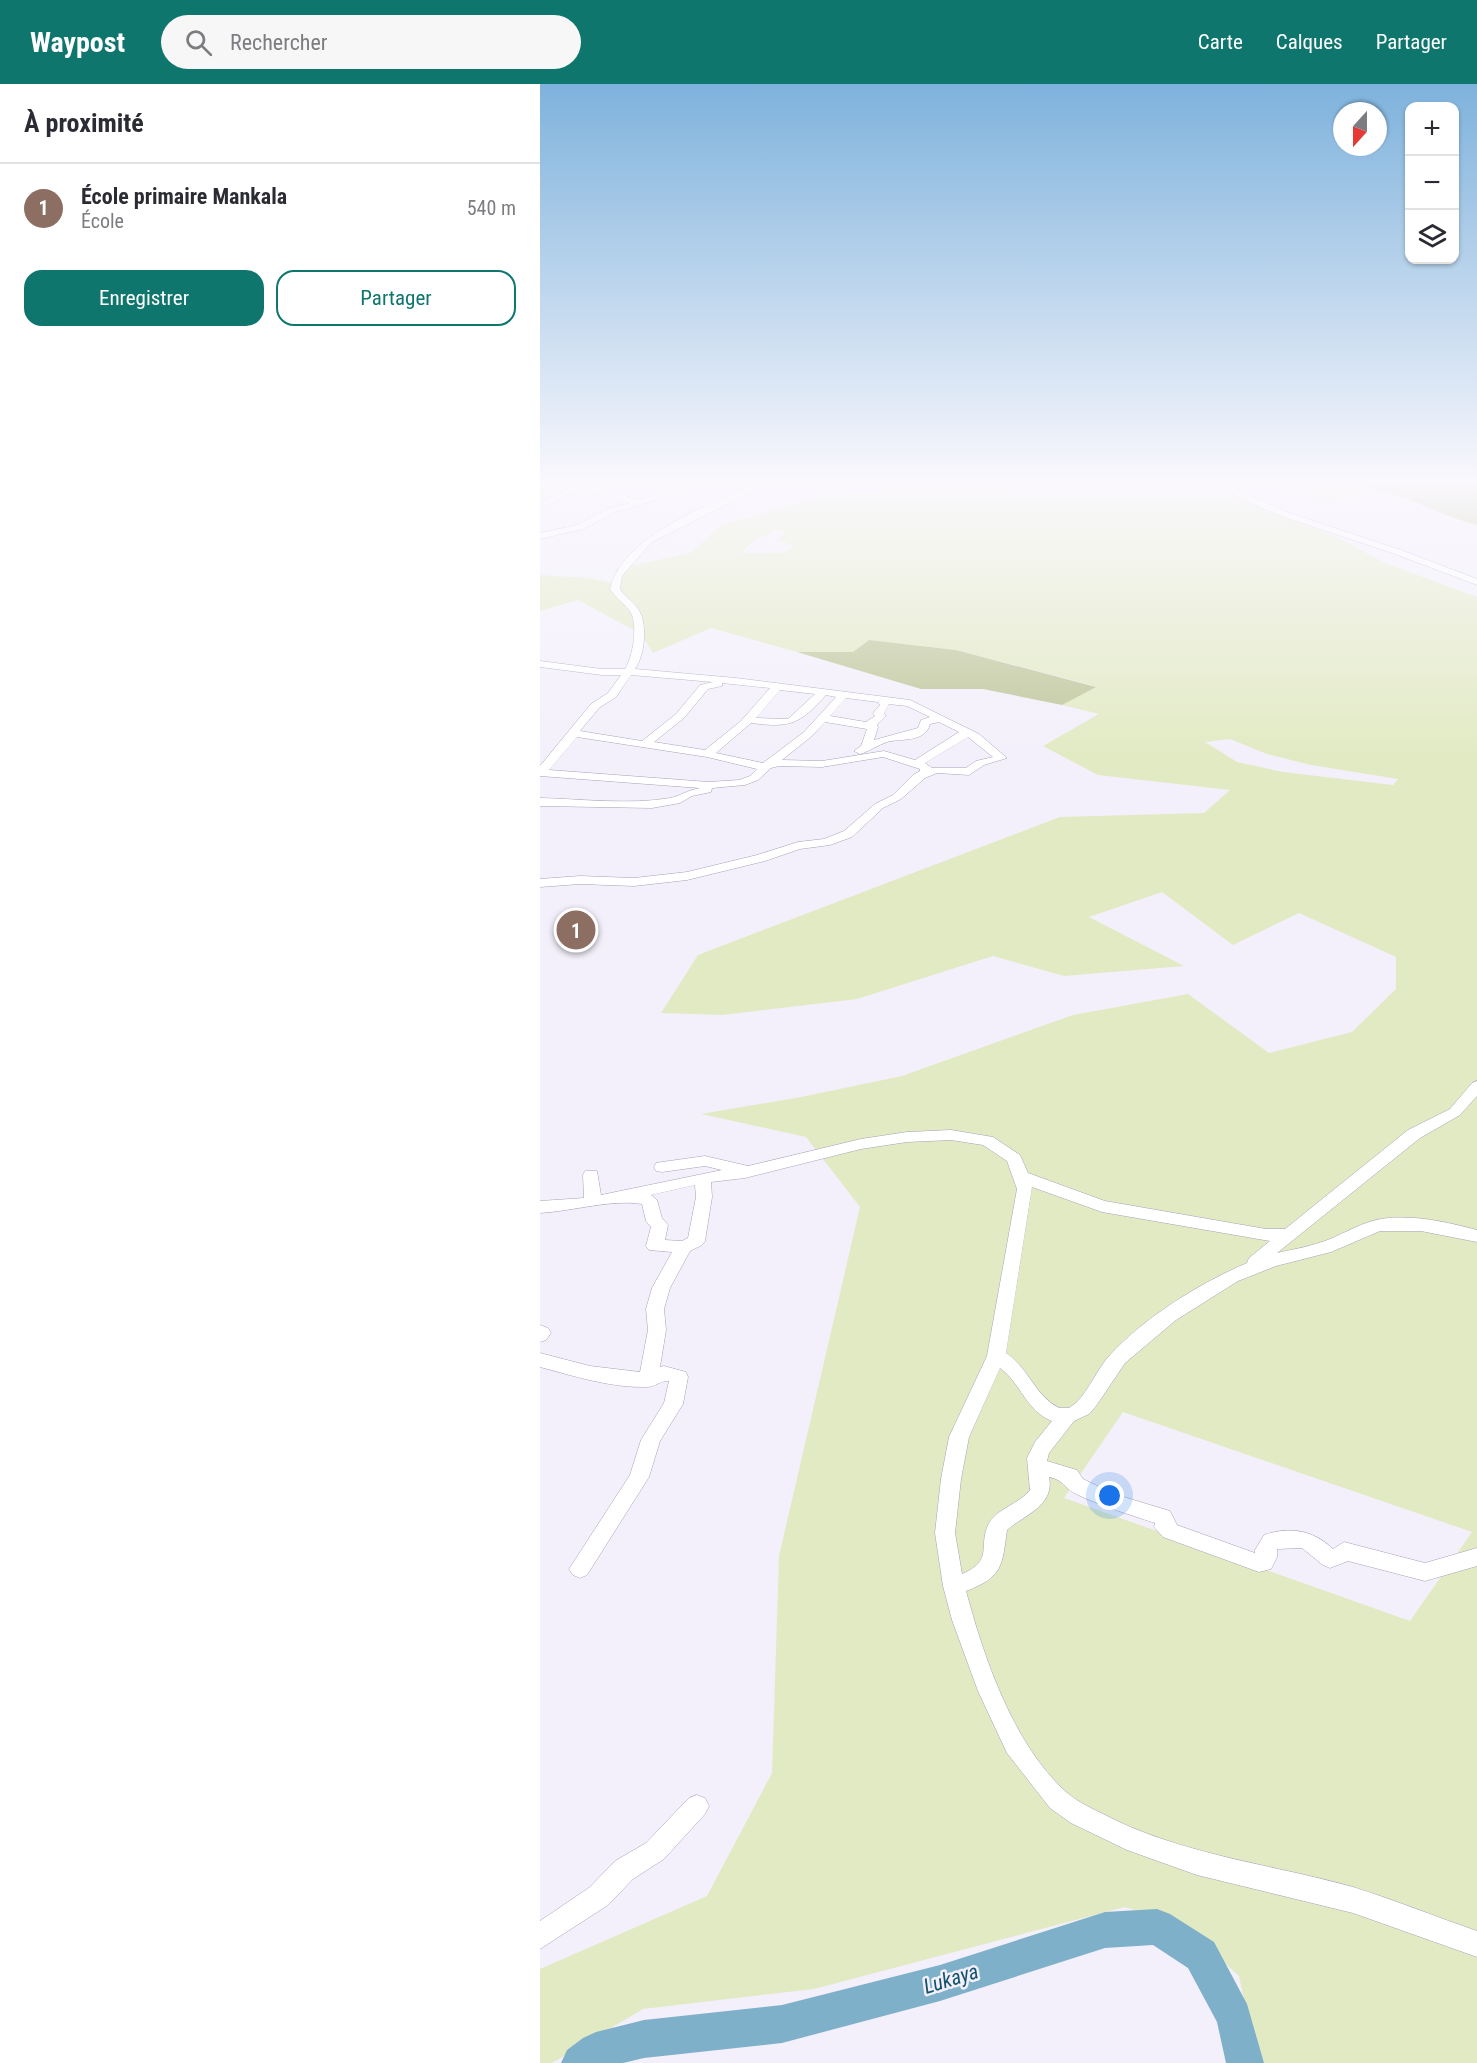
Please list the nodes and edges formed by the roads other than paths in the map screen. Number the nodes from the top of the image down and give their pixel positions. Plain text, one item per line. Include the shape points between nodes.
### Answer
1 (620, 572) edge
2 (1450, 572) edge
3 (1477, 582) edge
4 (540, 664) edge
5 (630, 672) junction
6 (723, 680) junction
7 (777, 686) junction
8 (823, 692) junction
9 (844, 694) junction
10 (881, 699) junction
11 (823, 718) junction
12 (940, 718) junction
13 (749, 720) junction
14 (868, 726) junction
15 (968, 732) junction
16 (573, 733) junction
17 (646, 743) junction
18 (866, 748) junction
19 (707, 754) junction
20 (852, 758) junction
21 (766, 766) junction
22 (542, 769) edge
23 (916, 771) junction
24 (709, 785) junction
25 (540, 802) edge
26 (540, 883) edge
27 (1477, 1086) edge
28 (662, 1167) dead end
29 (751, 1172) junction
30 (591, 1175) dead end
31 (703, 1178) junction
32 (1024, 1178) junction
33 (616, 1197) junction
34 (593, 1202) junction
35 (546, 1211) edge
36 (1288, 1235) junction
37 (1477, 1236) edge
38 (684, 1247) junction
39 (1241, 1273) junction
40 (996, 1356) junction
41 (540, 1360) edge
42 (648, 1380) junction
43 (1067, 1416) junction
44 (1037, 1467) junction
45 (1477, 1557) edge
46 (580, 1569) dead end
47 (954, 1586) junction
48 (697, 1806) dead end
49 (540, 1936) edge
50 (1477, 1944) edge

1 - 5 street via 615,589 633,608 639,638
2 - 3 street
4 - 5 street
5 - 6 street
5 - 16 street
6 - 7 street
6 - 17 street via 704,687 680,716
7 - 8 street
7 - 13 street
8 - 9 street
8 - 13 street via 792,722
9 - 10 street
9 - 11 street
10 - 12 street via 910,703
10 - 14 street via 885,705 878,713 881,716
11 - 14 street
11 - 21 street
12 - 15 street
12 - 18 street via 926,722 915,735 883,740
13 - 19 street
14 - 18 street via 874,729
15 - 23 street via 943,746
15 - 23 street via 1001,759 980,763 969,772
16 - 17 street
16 - 22 street
17 - 19 street
18 - 20 street
19 - 21 street
20 - 21 street via 822,764
20 - 23 street via 888,754
21 - 24 street via 754,778 741,783
22 - 24 street
23 - 26 street via 897,797 879,806 848,834 826,842 687,876 634,882
24 - 25 street via 707,790 689,793 676,801 652,804
27 - 36 street via 1455,1112 1414,1134
28 - 29 street via 705,1161
29 - 31 street
29 - 32 street via 863,1143 945,1134 995,1145 1014,1158
30 - 34 street
31 - 33 street
31 - 38 street via 704,1197 696,1241
32 - 36 street via 1102,1206 1266,1235
32 - 40 street
33 - 34 street
33 - 38 street via 649,1200 654,1221 660,1225 655,1246
34 - 35 street
36 - 39 street
37 - 39 street via 1448,1229 1385,1224 1336,1244 1270,1261
38 - 42 street via 661,1288 655,1309 657,1330
39 - 43 street via 1148,1332 1116,1360 1086,1406
40 - 43 street via 1013,1368 1045,1411
40 - 47 street via 959,1437 951,1475 945,1533
41 - 42 street via 590,1373
42 - 46 street via 664,1373 679,1377 673,1404 651,1440 639,1477
43 - 44 street via 1039,1453
44 - 45 street via 1070,1476 1076,1485 1108,1500 1163,1517 1164,1527 1170,1531 1259,1563 1264,1563 1271,1541 1299,1537 1312,1541 1330,1559 1344,1551 1425,1572
44 - 47 street via 1040,1492 1029,1506 998,1526 991,1568
47 - 50 street via 989,1691 1015,1745 1058,1800 1079,1815 1136,1842 1197,1863 1353,1900
48 - 49 street via 655,1851 624,1870 599,1896

